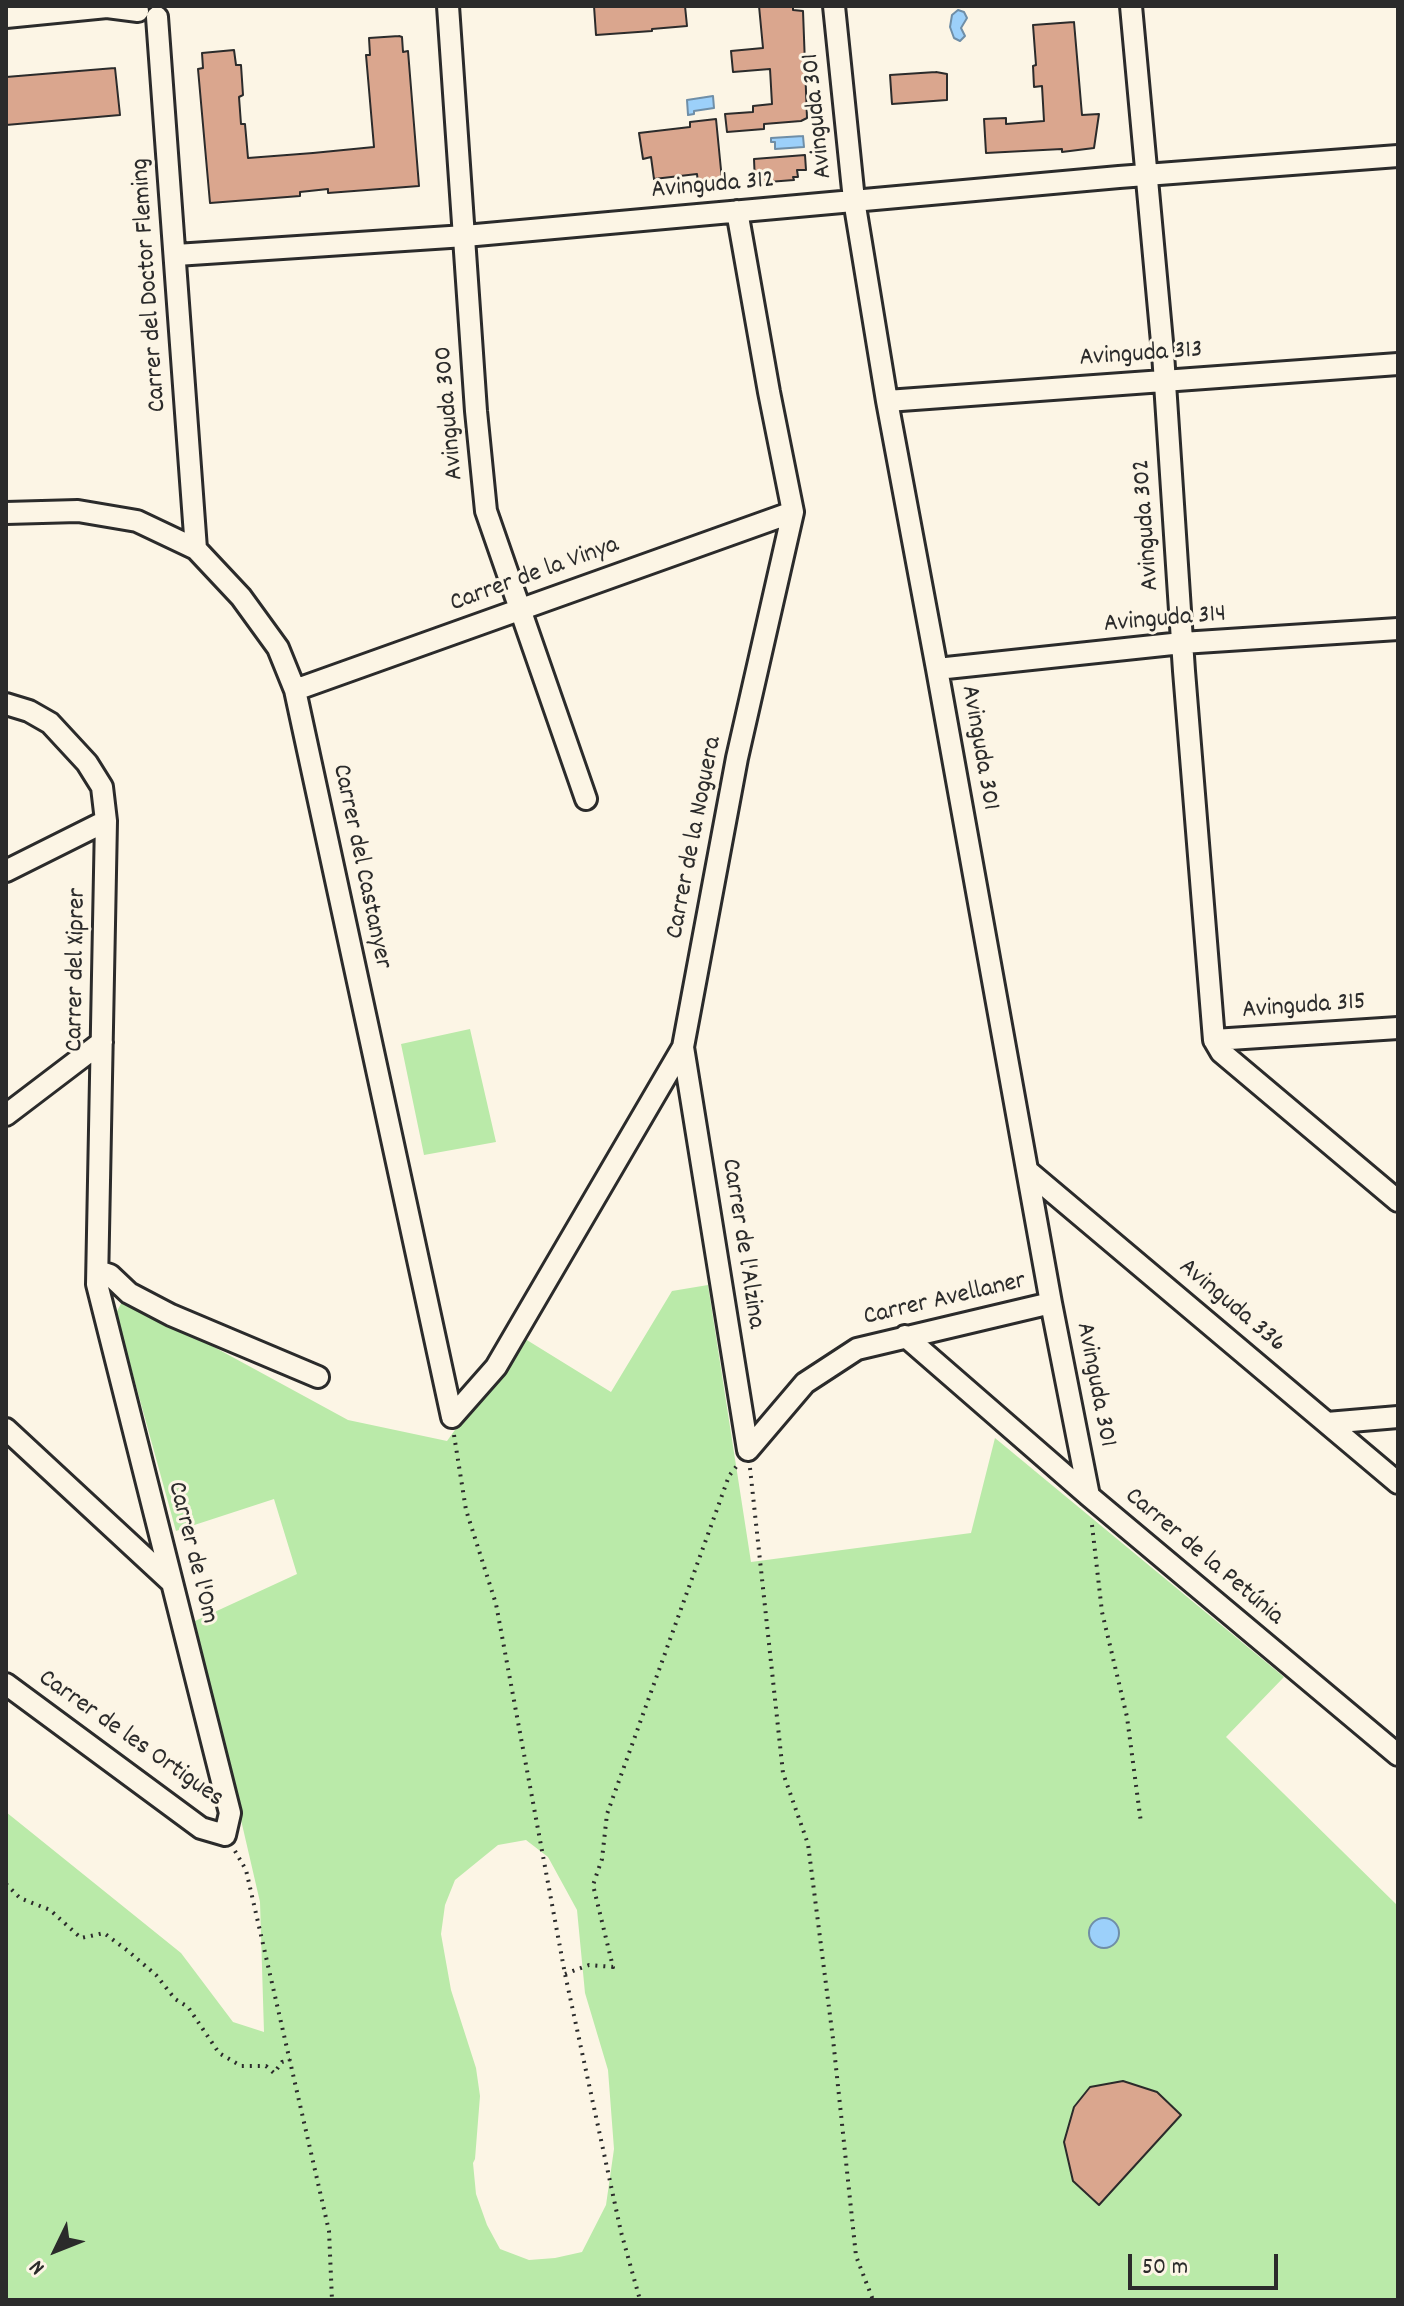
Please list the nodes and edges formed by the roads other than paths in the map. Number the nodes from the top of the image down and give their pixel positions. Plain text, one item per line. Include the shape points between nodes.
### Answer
1 (448, 6) edge
2 (834, 6) edge
3 (1131, 6) edge
4 (151, 10) edge
5 (6, 17) edge
6 (1398, 156) edge
7 (1145, 174) junction
8 (854, 200) junction
9 (737, 211) junction
10 (465, 236) junction
11 (176, 255) junction
12 (1398, 364) edge
13 (1165, 381) junction
14 (887, 401) junction
15 (793, 512) junction
16 (6, 513) edge
17 (196, 549) junction
18 (520, 610) junction
19 (1398, 629) edge
20 (1182, 643) junction
21 (937, 669) junction
22 (295, 690) junction
23 (6, 704) edge
24 (586, 799) dead end
25 (106, 821) junction
26 (6, 871) edge
27 (1398, 1028) edge
28 (1214, 1040) junction
29 (102, 1042) junction
30 (683, 1047) junction
31 (6, 1115) edge
32 (1029, 1172) junction
33 (1398, 1201) edge
34 (98, 1278) junction
35 (1051, 1303) junction
36 (905, 1336) junction
37 (318, 1377) dead end
38 (452, 1417) joint
39 (1398, 1417) edge
40 (1327, 1423) junction
41 (11, 1439) edge
42 (748, 1450) joint
43 (1398, 1483) edge
44 (1089, 1496) junction
45 (172, 1582) junction
46 (6, 1684) edge
47 (1398, 1755) edge
48 (225, 1835) joint

1 - 10 street, Avinguda 300
2 - 8 street, Avinguda 301
3 - 7 street, Avinguda 302
4 - 5 street via 107,7
4 - 11 street, Carrer del Doctor Fleming
6 - 7 street, Avinguda 312
7 - 8 street, Avinguda 312
7 - 13 street, Avinguda 302
8 - 9 street, Avinguda 312
8 - 14 street, Avinguda 301
9 - 10 street, Avinguda 312
9 - 15 street, Carrer de la Noguera
10 - 11 street, Avinguda 312
10 - 18 street, Avinguda 300 via 486,511
11 - 17 street, Carrer del Doctor Fleming
12 - 13 street, Avinguda 313
13 - 14 street, Avinguda 313
13 - 20 street, Avinguda 302
14 - 21 street, Avinguda 301
15 - 18 street, Carrer de la Vinya
15 - 30 street, Carrer de la Noguera via 737,758
16 - 17 street, Carrer del Castanyer via 78,511 137,521
17 - 22 street, Carrer del Castanyer via 241,597 278,648
18 - 22 street, Carrer de la Vinya
18 - 24 street, Avinguda 300
19 - 20 street, Avinguda 314
20 - 21 street, Avinguda 314
20 - 28 street, Avinguda 302
21 - 32 street, Avinguda 301
22 - 38 street, Carrer del Castanyer
23 - 25 street, Carrer del Xiprer via 50,723 87,763 102,787
25 - 26 street
25 - 29 street, Carrer del Xiprer
27 - 28 street, Avinguda 315
28 - 33 street via 1221,1052
29 - 31 street
29 - 34 street, Carrer del Xiprer
30 - 38 street, Carrer de la Noguera via 496,1367
30 - 42 street, Carrer de l'Alzina
32 - 35 street, Avinguda 301
32 - 40 street, Avinguda 336
34 - 37 street via 110,1275 129,1293 171,1315
34 - 45 street, Carrer de l'Om
35 - 36 street, Carrer Avellaner
35 - 44 street, Avinguda 301
36 - 42 street, Carrer Avellaner via 857,1349 805,1383
36 - 44 street, Carrer de la Petúnia
39 - 40 street
40 - 43 street, Avinguda 336
41 - 45 street
44 - 47 street, Carrer de la Petúnia
45 - 48 street, Carrer de l'Om via 230,1813
46 - 48 street, Carrer de les Ortigues via 201,1828

